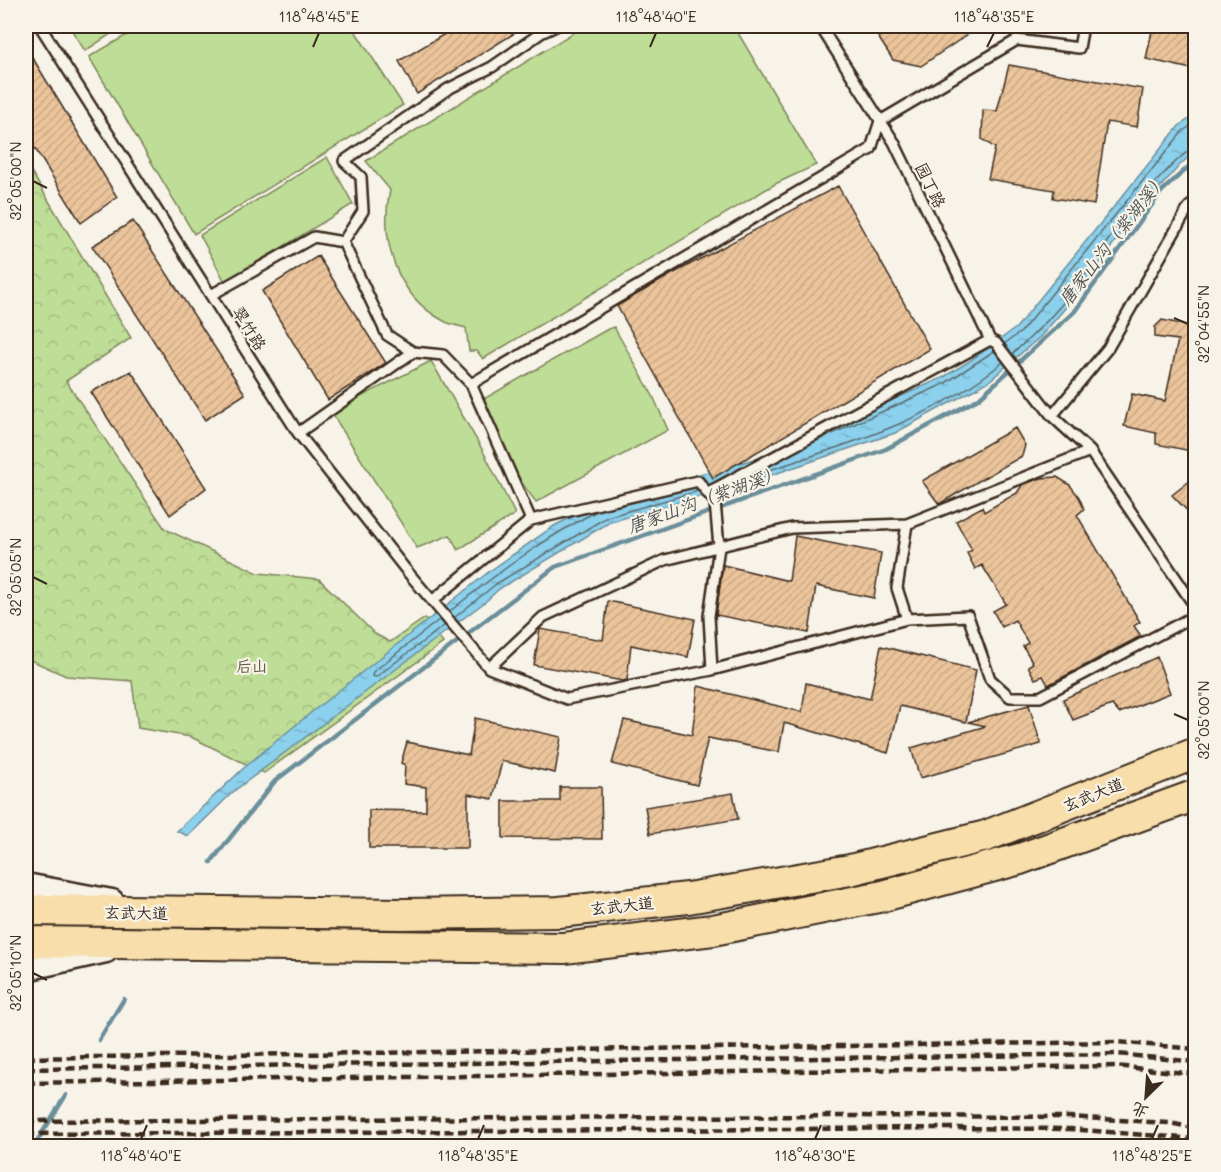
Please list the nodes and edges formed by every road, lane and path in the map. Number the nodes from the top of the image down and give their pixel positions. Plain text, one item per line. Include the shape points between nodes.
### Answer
1 (40, 26) edge
2 (556, 26) edge
3 (820, 26) edge
4 (1083, 26) edge
5 (880, 121) junction
6 (1196, 201) edge
7 (343, 242) junction
8 (211, 296) junction
9 (990, 340) junction
10 (412, 352) junction
11 (471, 384) junction
12 (1052, 416) junction
13 (298, 433) junction
14 (1090, 451) junction
15 (707, 493) junction
16 (531, 520) junction
17 (907, 524) junction
18 (719, 547) junction
19 (432, 601) junction
20 (1196, 608) edge
21 (1196, 615) edge
22 (907, 619) junction
23 (489, 668) junction
24 (711, 670) junction
25 (1196, 753) edge
26 (1194, 796) edge
27 (26, 885) edge
28 (26, 910) edge
29 (175, 912) junction
30 (26, 942) edge
31 (143, 943) junction
32 (26, 969) edge

1 - 8 lane, 翠竹路
2 - 7 lane via 492,67 448,89 344,161 361,177 363,211
3 - 5 lane, 园丁路
4 - 5 lane via 1079,48 1017,40
5 - 9 lane, 园丁路 via 894,142
5 - 11 lane via 871,149
6 - 12 lane via 1108,348
7 - 8 lane via 314,237
7 - 10 lane via 387,335
8 - 13 lane, 翠竹路
9 - 12 lane, 园丁路
9 - 15 lane
10 - 11 lane via 443,355
10 - 13 lane
11 - 16 lane
12 - 14 lane, 园丁路
13 - 19 lane, 翠竹路
14 - 17 lane
14 - 20 lane, 园丁路
15 - 16 lane via 698,481
15 - 18 lane via 715,502
16 - 19 lane
17 - 18 lane via 792,528
17 - 22 lane via 897,588
18 - 23 lane via 665,560 543,617
18 - 24 lane via 710,616
19 - 23 lane, 翠竹路
21 - 22 lane via 1040,697 1010,697 990,679 968,616
22 - 24 lane
23 - 24 lane via 567,699
25 - 29 highway, 玄武大道 via 986,836 850,870 688,897 559,912
26 - 31 highway, 玄武大道 via 1020,859 883,896 713,930 564,948
27 - 29 street
28 - 29 highway, 玄武大道
30 - 31 highway, 玄武大道
31 - 32 street

